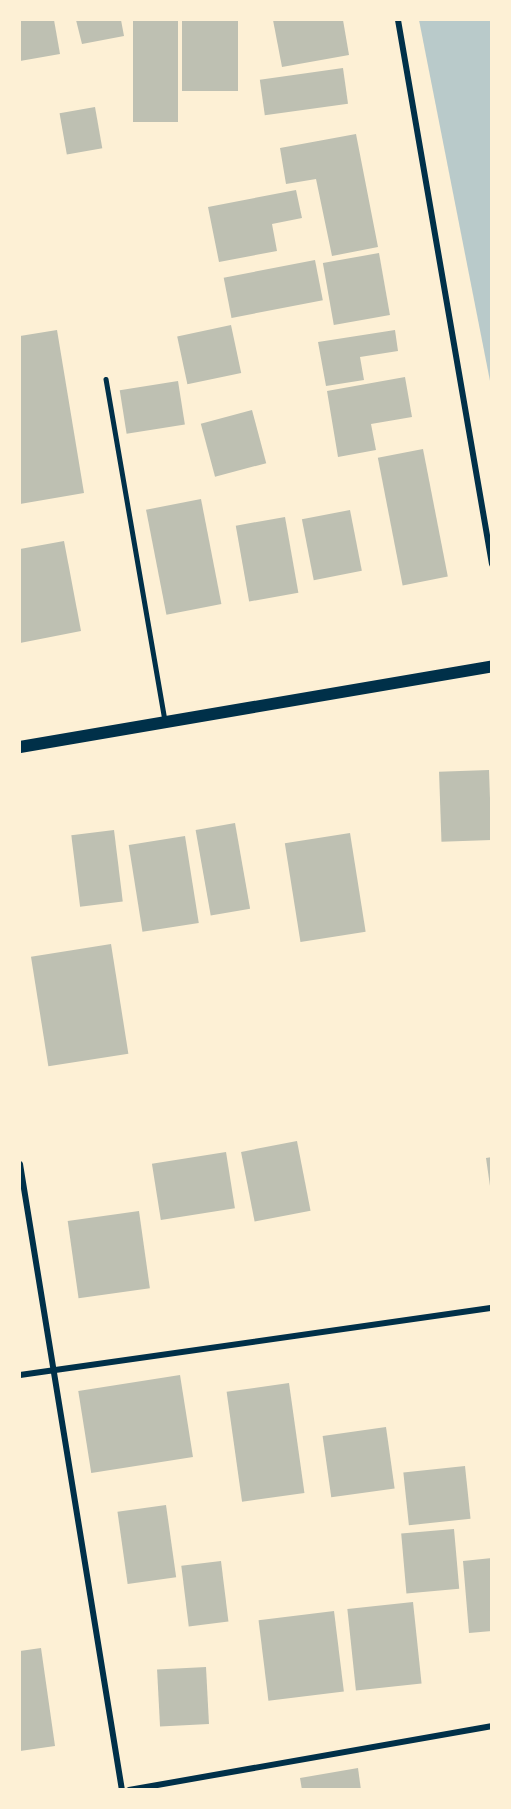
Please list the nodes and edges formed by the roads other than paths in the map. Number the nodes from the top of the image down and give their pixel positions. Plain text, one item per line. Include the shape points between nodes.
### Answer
1 (398, 20) edge
2 (106, 379) dead end
3 (492, 564) edge
4 (492, 666) edge
5 (165, 722) junction
6 (20, 747) edge
7 (20, 1164) edge
8 (492, 1308) edge
9 (54, 1369) junction
10 (20, 1375) edge
11 (492, 1726) edge
12 (122, 1790) edge
13 (129, 1790) edge

1 - 3 street
2 - 5 lane
4 - 5 main road
5 - 6 main road
7 - 9 street
8 - 9 street
9 - 10 street
9 - 12 street
11 - 13 street

